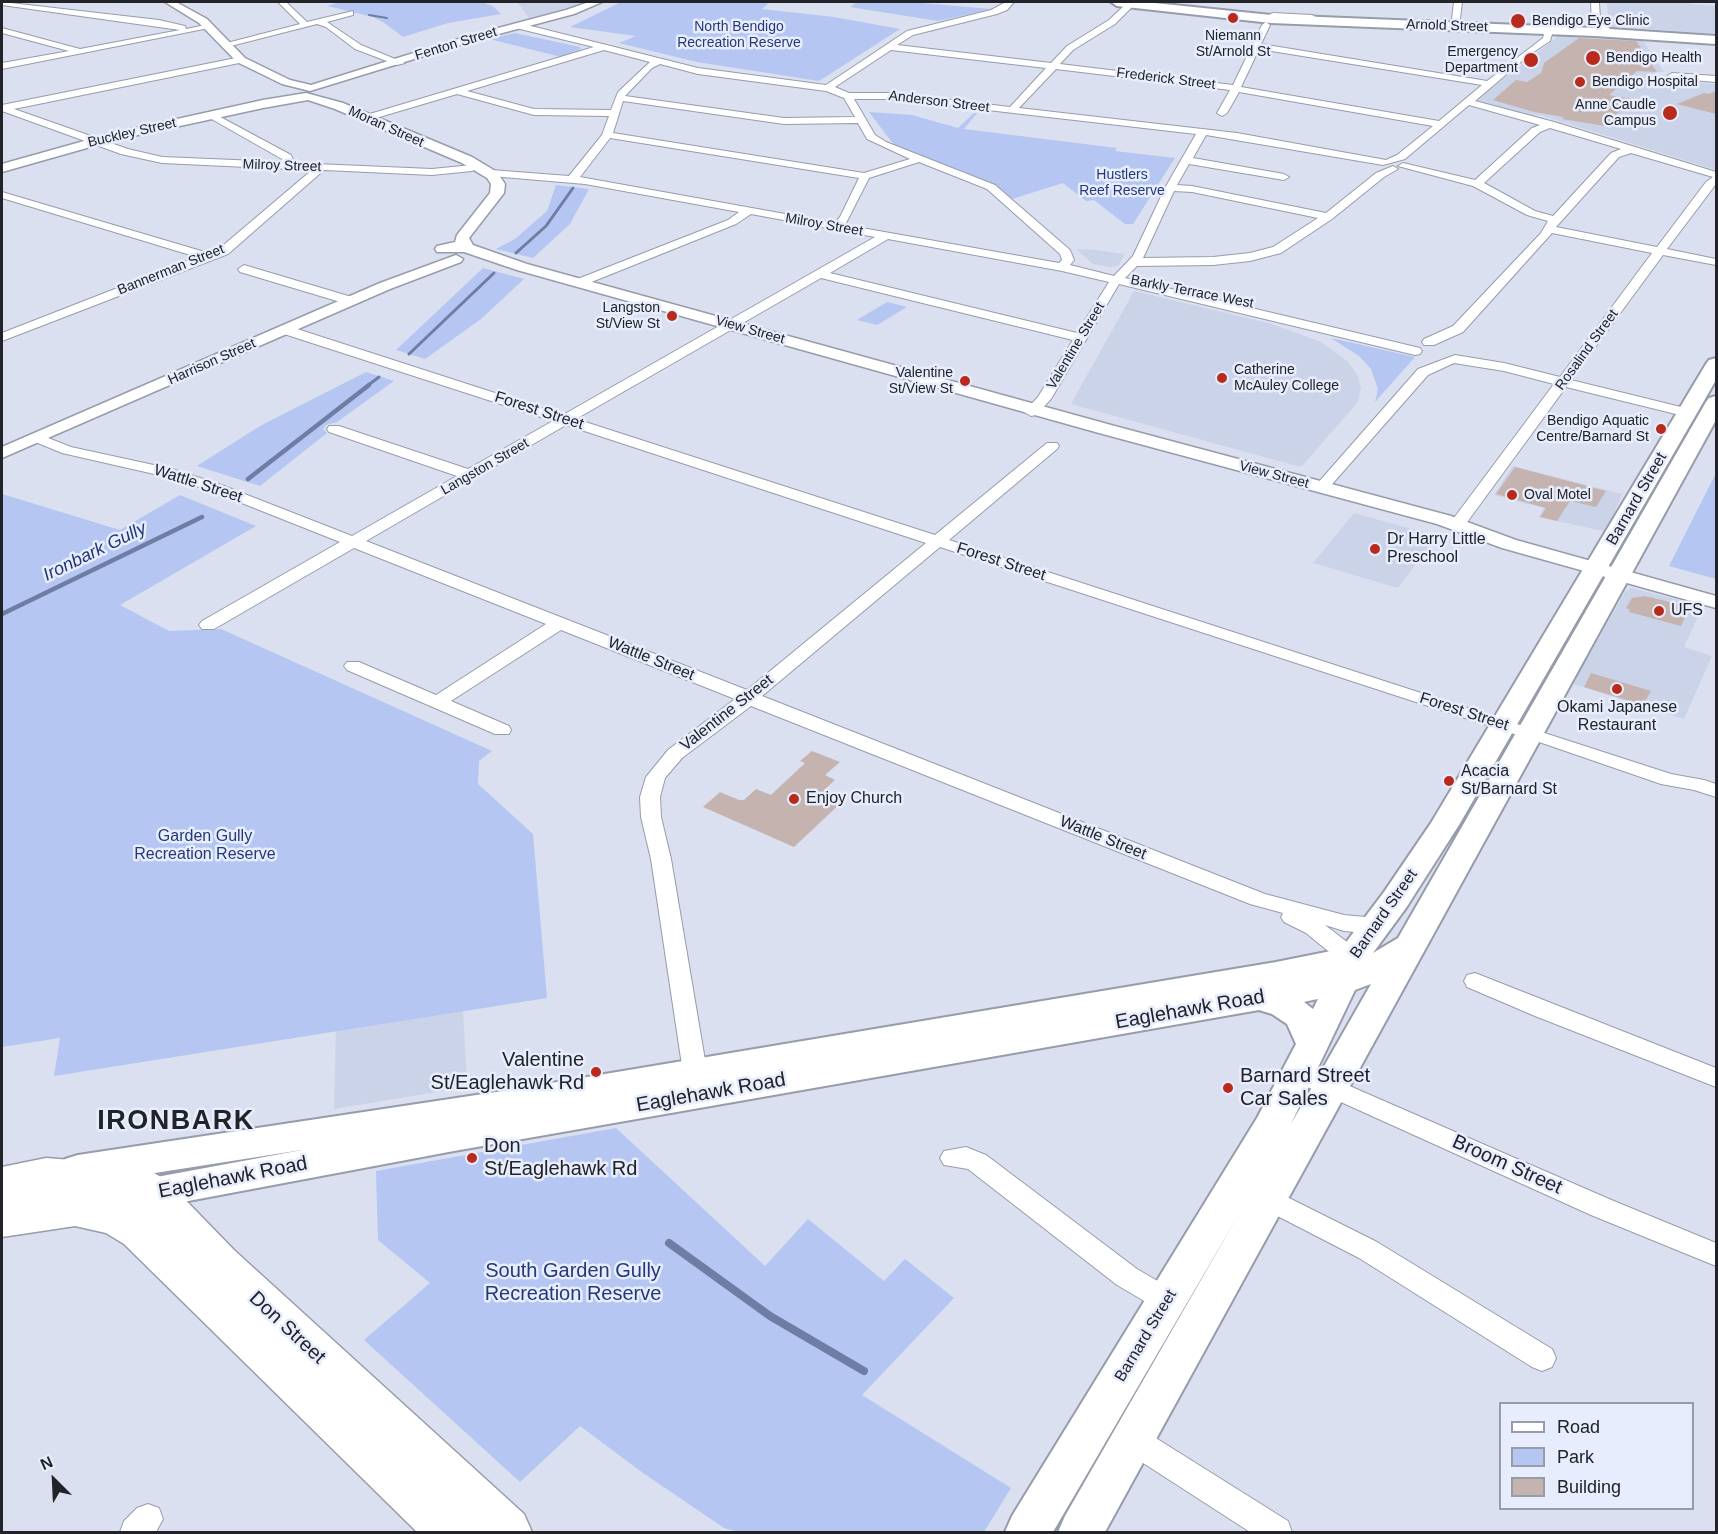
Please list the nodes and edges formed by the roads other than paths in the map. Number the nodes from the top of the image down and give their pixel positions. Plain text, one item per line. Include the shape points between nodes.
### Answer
1 (170, 2) edge
2 (282, 2) edge
3 (597, 2) edge
4 (603, 2) edge
5 (1010, 2) edge
6 (1117, 2) edge
7 (1132, 2) edge
8 (1145, 2) edge
9 (1458, 2) edge
10 (1595, 2) edge
11 (2, 3) edge
12 (1213, 12) junction
13 (350, 13) dead end
14 (1271, 17) junction
15 (318, 22) junction
16 (1358, 22) junction
17 (1412, 23) junction
18 (1459, 25) junction
19 (306, 26) junction
20 (520, 26) junction
21 (210, 27) junction
22 (1543, 28) junction
23 (1602, 28) junction
24 (187, 30) junction
25 (2, 31) edge
26 (1716, 39) edge
27 (226, 46) junction
28 (1256, 46) junction
29 (605, 47) junction
30 (888, 47) junction
31 (79, 51) junction
32 (241, 60) junction
33 (659, 61) junction
34 (398, 63) junction
35 (2, 66) edge
36 (1051, 67) junction
37 (1672, 76) dead end
38 (1716, 79) edge
39 (1491, 84) junction
40 (828, 88) junction
41 (1236, 88) junction
42 (310, 92) junction
43 (459, 92) junction
44 (848, 96) junction
45 (619, 98) junction
46 (1467, 102) junction
47 (339, 106) junction
48 (2, 109) edge
49 (1011, 111) junction
50 (614, 113) junction
51 (1222, 113) dead end
52 (211, 115) junction
53 (366, 118) junction
54 (861, 120) junction
55 (1441, 124) junction
56 (1550, 124) junction
57 (1202, 133) junction
58 (607, 135) junction
59 (95, 141) junction
60 (433, 148) junction
61 (1631, 149) junction
62 (919, 159) junction
63 (1186, 160) junction
64 (284, 166) junction
65 (1391, 166) junction
66 (2, 168) edge
67 (320, 168) junction
68 (472, 168) junction
69 (1716, 175) edge
70 (865, 176) junction
71 (1284, 177) dead end
72 (492, 178) junction
73 (573, 179) junction
74 (1716, 180) edge
75 (1477, 184) junction
76 (1170, 188) junction
77 (2, 195) edge
78 (749, 211) junction
79 (1328, 217) junction
80 (1552, 224) junction
81 (837, 227) junction
82 (885, 236) junction
83 (1660, 250) junction
84 (439, 253) junction
85 (464, 254) junction
86 (208, 258) junction
87 (1135, 262) junction
88 (1716, 262) edge
89 (1062, 267) junction
90 (244, 268) dead end
91 (821, 274) junction
92 (1118, 278) junction
93 (579, 283) junction
94 (385, 286) junction
95 (351, 301) junction
96 (732, 325) junction
97 (1458, 329) junction
98 (286, 330) junction
99 (2, 338) edge
100 (1080, 338) junction
101 (1422, 348) junction
102 (1455, 354) junction
103 (1716, 364) edge
104 (1423, 372) junction
105 (1564, 381) junction
106 (1716, 384) edge
107 (1716, 402) edge
108 (1691, 407) junction
109 (1033, 410) junction
110 (566, 420) junction
111 (334, 429) dead end
112 (38, 438) junction
113 (1052, 446) dead end
114 (2, 453) edge
115 (470, 475) junction
116 (1322, 487) junction
117 (1452, 521) junction
118 (353, 542) junction
119 (938, 542) junction
120 (1611, 567) junction
121 (1716, 591) edge
122 (1716, 602) edge
123 (560, 623) junction
124 (208, 625) dead end
125 (353, 666) dead end
126 (748, 698) junction
127 (436, 703) junction
128 (1502, 724) junction
129 (502, 730) dead end
130 (1530, 733) junction
131 (1716, 791) edge
132 (1258, 899) junction
133 (1376, 926) junction
134 (1412, 943) junction
135 (1348, 970) junction
136 (1475, 981) dead end
137 (1261, 998) junction
138 (1315, 1068) junction
139 (1716, 1078) edge
140 (697, 1084) junction
141 (953, 1158) dead end
142 (247, 1159) junction
143 (46, 1176) junction
144 (2, 1184) edge
145 (151, 1193) junction
146 (1269, 1199) junction
147 (77, 1208) junction
148 (2, 1220) edge
149 (1716, 1256) edge
150 (1167, 1301) junction
151 (1542, 1358) dead end
152 (1096, 1418) junction
153 (1132, 1440) junction
154 (453, 1533) edge
155 (506, 1533) edge
156 (1028, 1533) edge
157 (1081, 1533) edge
158 (1277, 1533) edge

1 - 21 street, Moran Street
2 - 19 street
3 - 20 street, Fenton Street
4 - 20 street, Fenton Street
5 - 30 street via 994,12 917,30
6 - 7 main road, Arnold Street
7 - 12 main road, Arnold Street
7 - 36 street via 1112,22 1070,48
8 - 12 main road, Arnold Street
9 - 18 street
10 - 23 street
11 - 24 street
12 - 14 main road, Arnold Street
13 - 15 street
14 - 16 main road, Arnold Street
14 - 17 street, Arnold Street
14 - 28 street
15 - 19 street
15 - 34 street via 329,25 358,47
16 - 17 main road, Arnold Street
16 - 18 main road, Arnold Street
17 - 18 main road, Arnold Street
18 - 22 main road, Arnold Street
19 - 27 street
20 - 29 street, Anderson Street
20 - 34 street, Fenton Street
21 - 24 street
21 - 27 street, Moran Street
22 - 23 main road, Arnold Street
22 - 39 street via 1547,39
23 - 26 main road, Arnold Street
24 - 31 street
25 - 31 street
27 - 32 street, Moran Street
28 - 39 street
28 - 41 street
29 - 33 street, Anderson Street
29 - 43 street
30 - 36 street, Frederick Street
30 - 40 street
31 - 35 street
32 - 42 street, Moran Street
32 - 48 street
33 - 40 street, Anderson Street via 714,74
33 - 45 street via 649,66
34 - 42 street, Fenton Street
36 - 41 street, Frederick Street
36 - 49 street
37 - 38 street
39 - 46 street
40 - 44 street, Anderson Street
41 - 51 street
41 - 55 street, Frederick Street
42 - 47 street, Moran Street
42 - 47 street, Moran Street
42 - 52 street, Buckley Street
43 - 50 street via 534,112
43 - 53 street
44 - 49 street, Anderson Street via 884,95
44 - 54 street
45 - 50 street
45 - 54 street via 783,121
46 - 55 street
46 - 56 street
47 - 53 street, Moran Street
48 - 59 street, Milroy Street
49 - 57 street, Anderson Street
50 - 58 street
52 - 59 street, Buckley Street
52 - 64 street via 287,157
53 - 60 street, Moran Street
54 - 62 street via 875,141
55 - 65 street
56 - 61 street
56 - 75 street via 1536,130
57 - 63 street
57 - 65 street, Anderson Street via 1237,136
58 - 70 street
58 - 73 street
59 - 64 street, Milroy Street via 152,159
59 - 66 street, Buckley Street
60 - 68 street, Moran Street
60 - 72 street, Moran Street via 467,160
61 - 69 street
61 - 80 street via 1615,155
62 - 70 street
62 - 89 street via 991,187 1066,253 1068,260
63 - 71 street
63 - 76 street
64 - 67 street, Milroy Street
65 - 75 street, Anderson Street
65 - 79 street
67 - 68 street, Milroy Street via 443,172
67 - 86 street, Bannerman Street via 233,245
68 - 72 street, Moran Street
70 - 81 street via 846,218
72 - 73 street, Milroy Street
72 - 84 street, Harrison Street via 484,199
72 - 85 street via 496,196 462,238
73 - 78 street, Milroy Street
74 - 83 street, Rosalind Street
75 - 80 street, Anderson Street
76 - 79 street
76 - 87 street
77 - 86 street
78 - 81 street, Milroy Street
78 - 93 street via 732,222
79 - 87 street via 1286,246 1264,254 1213,261
80 - 83 street, Anderson Street
80 - 97 street
81 - 82 street, Milroy Street
82 - 89 street, Milroy Street
82 - 91 street, Langston Street
83 - 88 street, Anderson Street
83 - 105 street, Rosalind Street
84 - 85 street, View Street
84 - 94 street, Harrison Street
85 - 93 street, View Street
85 - 94 street, Harrison Street
86 - 99 street, Bannerman Street
87 - 92 street, Valentine Street
89 - 92 street, Milroy Street
90 - 95 street
91 - 96 street, Langston Street
91 - 100 street
92 - 100 street, Valentine Street
92 - 101 street, Barkly Terrace West via 1152,282
93 - 96 street, View Street
94 - 95 street, Harrison Street
95 - 98 street, Harrison Street
96 - 109 street, View Street
96 - 110 street, Langston Street
97 - 101 street
97 - 102 street
98 - 110 street, Forest Street
98 - 112 street, Harrison Street
100 - 109 street, Valentine Street via 1044,399
101 - 102 street, Barkly Terrace West via 1444,343
101 - 104 street
102 - 104 street
102 - 105 street, Barkly Terrace West
103 - 108 main road, Barnard Street
104 - 116 street
105 - 108 street, Barkly Terrace West
105 - 117 street, Rosalind Street
106 - 108 main road via 1700,411
107 - 120 main road, Barnard Street
108 - 120 main road, Barnard Street
109 - 116 street, View Street
110 - 115 street, Langston Street
110 - 119 street, Forest Street
111 - 115 street
112 - 114 street, Harrison Street
112 - 118 street, Wattle Street via 67,450 189,478
113 - 119 street, Valentine Street
115 - 118 street, Langston Street
116 - 117 street, View Street
117 - 120 street, View Street via 1509,544
118 - 123 street, Wattle Street
118 - 124 street, Langston Street
119 - 126 street, Valentine Street
119 - 128 street, Forest Street
120 - 121 street, View Street
120 - 122 street, View Street
120 - 128 main road, Barnard Street
120 - 130 main road, Barnard Street
123 - 126 street, Wattle Street
123 - 127 street
125 - 127 street
126 - 132 street, Wattle Street
126 - 140 street, Valentine Street via 670,759 656,777 650,797
127 - 129 street
128 - 130 street, Forest Street
128 - 133 main road, Barnard Street via 1444,825
130 - 131 street, Forest Street via 1668,780
130 - 134 main road, Barnard Street
132 - 133 street, Wattle Street via 1344,923
132 - 135 street, Wattle Street via 1314,928
133 - 135 main road, Barnard Street
134 - 135 main road, Eaglehawk Road via 1377,966
134 - 138 main road, Barnard Street
135 - 137 main road, Eaglehawk Road
135 - 138 main road, Barnard Street
135 - 140 main road, Eaglehawk Road via 1276,974
136 - 139 street
137 - 138 main road via 1284,1005 1299,1015 1309,1030
137 - 140 main road, Eaglehawk Road
138 - 146 main road, Barnard Street
138 - 149 street, Broom Street via 1600,1207
138 - 150 main road, Barnard Street via 1271,1127
140 - 142 main road, Eaglehawk Road
141 - 150 street via 966,1157 977,1162 1127,1277
142 - 143 main road, Eaglehawk Road
142 - 145 main road, Eaglehawk Road
143 - 144 highway, Eaglehawk Road
143 - 145 highway, Don Street via 123,1182
145 - 147 highway, Eaglehawk Road
145 - 155 highway, Don Street via 218,1264
146 - 151 street via 1368,1250
146 - 153 main road, Barnard Street
147 - 148 highway, Eaglehawk Road
147 - 154 highway, Don Street via 117,1216 140,1230
150 - 152 main road, Barnard Street
152 - 153 main road
152 - 156 main road, Barnard Street
153 - 157 main road, Barnard Street
153 - 158 street

